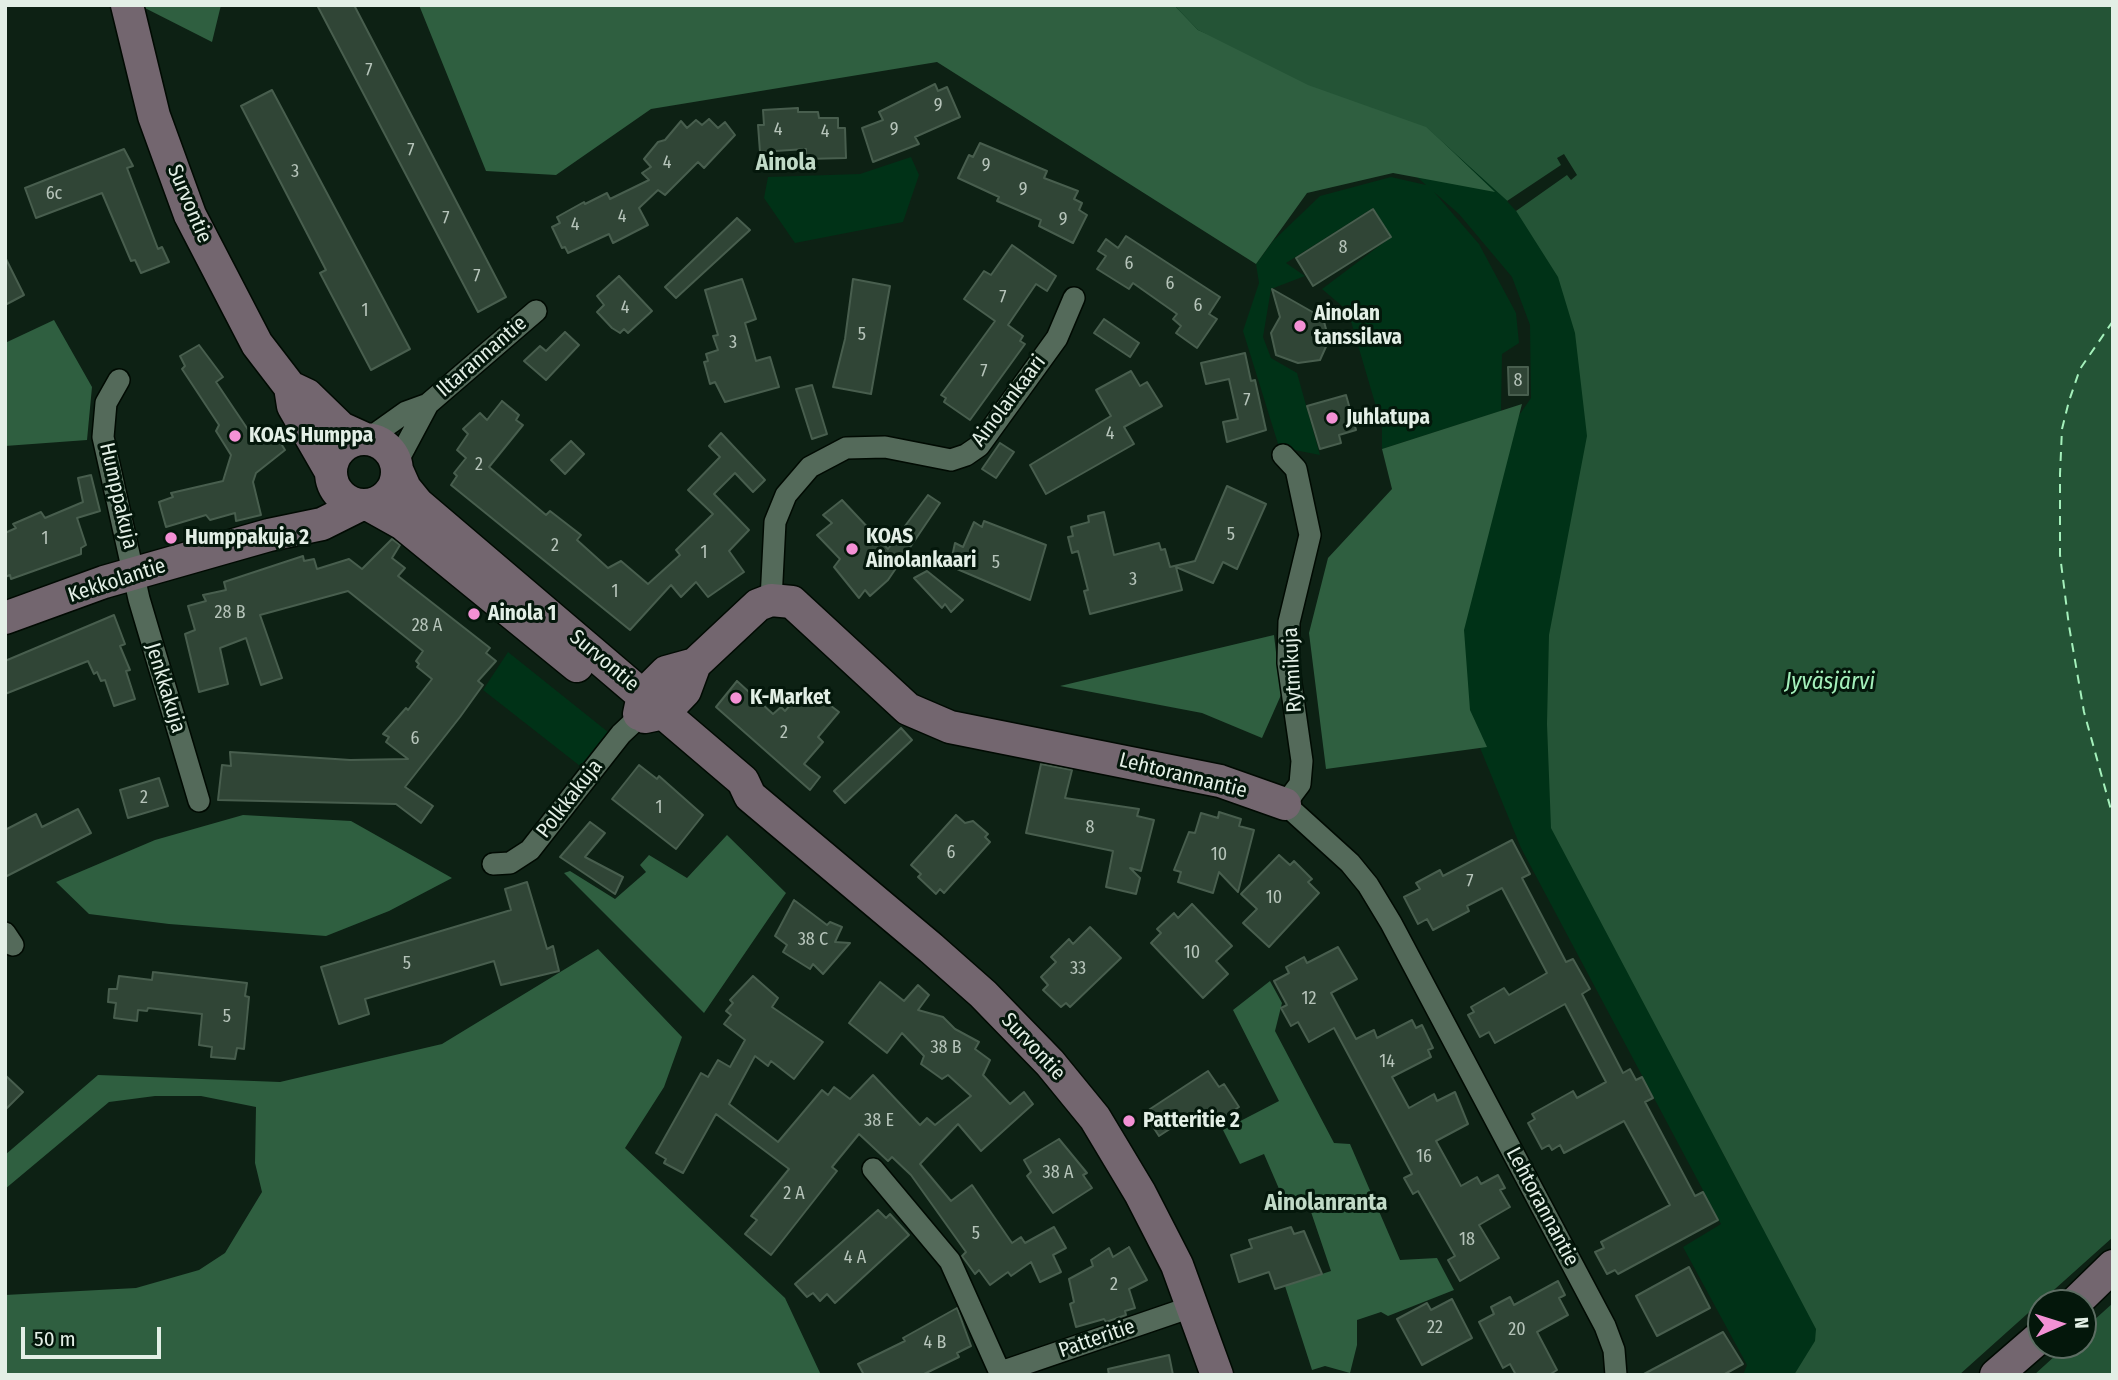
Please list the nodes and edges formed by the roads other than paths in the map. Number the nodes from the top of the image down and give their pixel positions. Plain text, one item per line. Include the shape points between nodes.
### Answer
1 (127, 5) edge
2 (1074, 298) dead end
3 (536, 311) dead end
4 (119, 380) dead end
5 (290, 387) junction
6 (428, 404) junction
7 (365, 439) junction
8 (1283, 455) dead end
9 (397, 467) junction
10 (331, 475) junction
11 (364, 505) junction
12 (269, 535) junction
13 (135, 574) junction
14 (772, 600) junction
15 (5, 618) edge
16 (649, 709) junction
17 (199, 801) dead end
18 (1285, 804) junction
19 (493, 864) dead end
20 (873, 1169) dead end
21 (2113, 1266) edge
22 (2089, 1289) edge
23 (1194, 1306) junction
24 (2027, 1348) edge
25 (1001, 1373) edge
26 (1217, 1375) edge
27 (1616, 1375) edge
28 (1996, 1375) edge

1 - 5 main road, Survontie via 154,116 190,215 257,344
2 - 14 street, Ainolankaari via 1057,338 979,446 966,455 951,460 885,447 846,448 810,467 786,495 775,522
3 - 6 street, Iltarannantie
4 - 13 street, Humppakuja via 106,403 103,437
5 - 7 main road, Survontie via 307,395 341,428
5 - 10 main road, Survontie via 293,405
6 - 7 street, Iltarannantie via 406,412
6 - 9 street, Iltarannantie
7 - 9 main road via 386,447
7 - 10 main road via 344,445
8 - 18 street, Rytmikuja via 1296,469 1310,535 1289,622 1288,663 1300,784
9 - 11 main road via 393,489 378,502
9 - 16 main road, Survontie via 418,504
10 - 11 main road via 345,499
10 - 12 main road, Kekkolantie via 307,508
11 - 12 main road, Kekkolantie via 322,524
11 - 16 main road, Survontie via 403,524
12 - 13 main road, Kekkolantie
13 - 15 main road, Kekkolantie
13 - 17 street, Jenkkakuja
14 - 16 main road via 758,605 695,664 666,672
14 - 18 main road, Lehtorannantie via 792,602 908,709 950,727 1220,780
16 - 19 street, Polkkakuja via 621,734 530,850 510,863
16 - 23 main road, Survontie via 734,794 750,796 931,948 1050,1063 1095,1118 1126,1167
18 - 27 street, Lehtorannantie via 1350,863 1391,923 1605,1326 1614,1350
20 - 25 street via 950,1261
21 - 22 main road
23 - 25 street, Patteritie
23 - 26 main road, Survontie
24 - 28 main road

